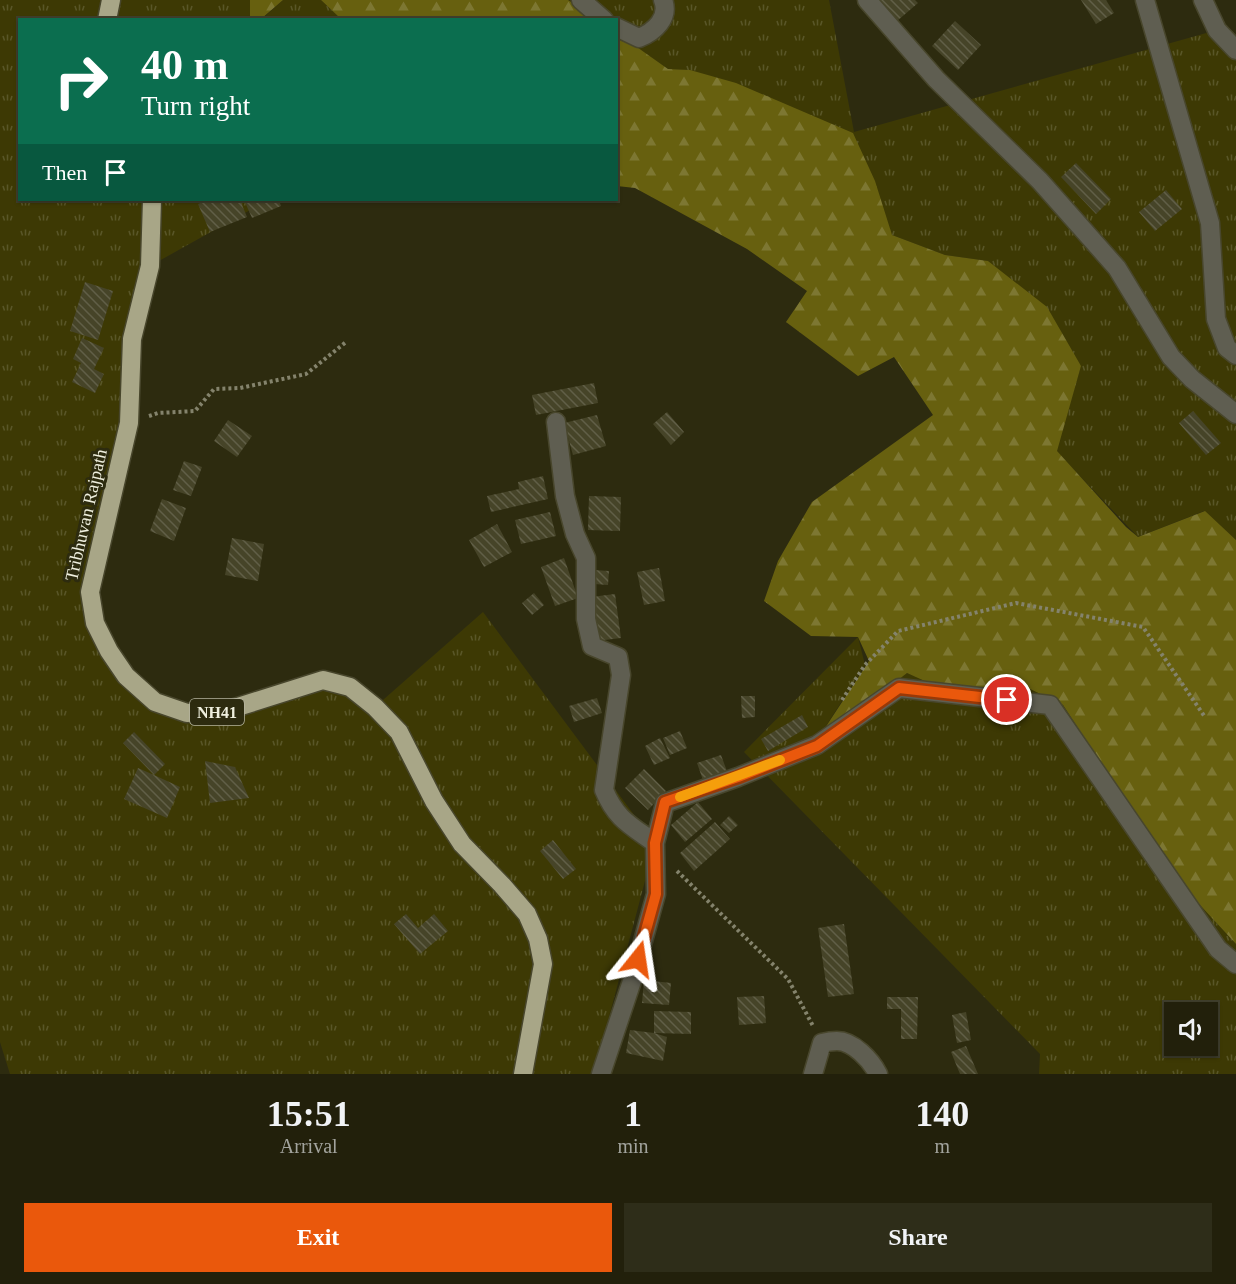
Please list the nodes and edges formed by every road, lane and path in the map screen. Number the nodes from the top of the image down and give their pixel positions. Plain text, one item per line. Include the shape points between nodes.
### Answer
1 (111, 0) edge
2 (580, 0) edge
3 (663, 0) edge
4 (867, 0) edge
5 (1145, 0) edge
6 (1203, 0) edge
7 (107, 18) edge
8 (602, 18) edge
9 (618, 28) edge
10 (1236, 50) edge
11 (152, 201) edge
12 (346, 342) dead end
13 (1236, 355) edge
14 (1236, 414) edge
15 (556, 422) dead end
16 (129, 423) junction
17 (841, 702) dead end
18 (1205, 717) dead end
19 (655, 843) junction
20 (1236, 964) edge
21 (822, 1043) junction
22 (523, 1074) edge
23 (601, 1074) edge
24 (813, 1074) edge
25 (878, 1074) edge

1 - 7 highway
2 - 8 street
3 - 9 street via 660,23 651,33 639,38
4 - 14 street via 936,79 1040,181 1117,268 1171,357
5 - 13 street via 1210,223 1216,320 1227,348
6 - 10 street via 1217,30
11 - 16 highway, Tribhuvan Rajpath / NH41 via 150,266 132,339
12 - 16 path via 306,374 240,388 214,389 195,411 158,413
15 - 19 street via 565,496 586,558 586,619 592,646 618,657 621,675 604,790 621,819
16 - 22 highway, Tribhuvan Rajpath / NH41 via 90,592 95,622 110,651 126,676 155,702 187,712 225,711 323,680 350,687 383,715 399,732 434,801 462,844 527,914 538,939 543,964
17 - 18 path via 865,665 898,631 1016,603 1143,627
19 - 20 street via 665,802 817,746 899,688 1050,705 1218,949
19 - 21 path via 680,875 788,979
19 - 23 street via 656,894
21 - 24 street
21 - 25 street via 839,1041 859,1050

